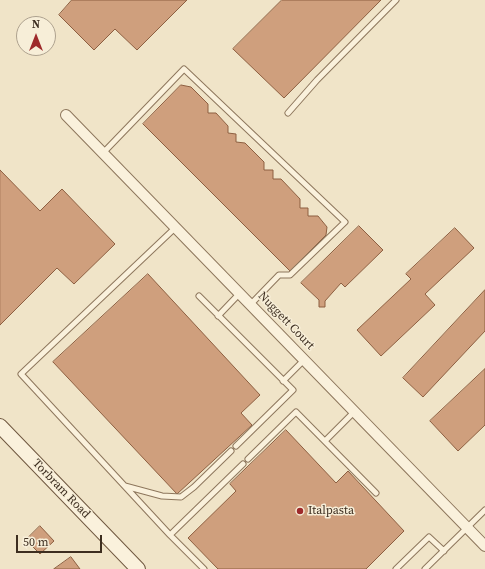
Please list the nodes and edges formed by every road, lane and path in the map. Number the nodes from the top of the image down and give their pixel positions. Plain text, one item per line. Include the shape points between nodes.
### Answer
1 (396, 0) edge
2 (288, 113) dead end
3 (66, 115) dead end
4 (103, 153) junction
5 (176, 228) junction
6 (240, 293) junction
7 (199, 296) dead end
8 (251, 304) junction
9 (218, 316) junction
10 (304, 360) junction
11 (283, 381) junction
12 (354, 412) junction
13 (0, 426) edge
14 (325, 441) junction
15 (236, 446) dead end
16 (231, 451) dead end
17 (248, 459) dead end
18 (243, 464) dead end
19 (124, 486) junction
20 (376, 493) dead end
21 (485, 510) edge
22 (467, 528) junction
23 (170, 535) junction
24 (482, 541) edge
25 (444, 551) junction
26 (138, 569) edge
27 (204, 569) edge
28 (396, 569) edge
29 (425, 569) edge

1 - 2 lane
3 - 4 street, Nuggett Court
4 - 5 street, Nuggett Court
4 - 8 lane via 184,68 345,222 290,276 279,274
5 - 6 street, Nuggett Court
5 - 19 lane via 21,374
6 - 8 street, Nuggett Court
6 - 9 lane
7 - 9 lane
8 - 10 street, Nuggett Court
9 - 11 lane
10 - 11 lane
10 - 12 street, Nuggett Court
11 - 15 lane via 293,390
12 - 14 lane
12 - 22 street, Nuggett Court
13 - 26 main road, Torbram Road
14 - 17 lane via 296,412
14 - 20 lane
16 - 19 lane via 181,498
18 - 23 lane
19 - 23 lane
21 - 22 lane
22 - 24 street, Nuggett Court
22 - 25 lane
23 - 27 lane
25 - 28 lane via 429,537
25 - 29 lane

